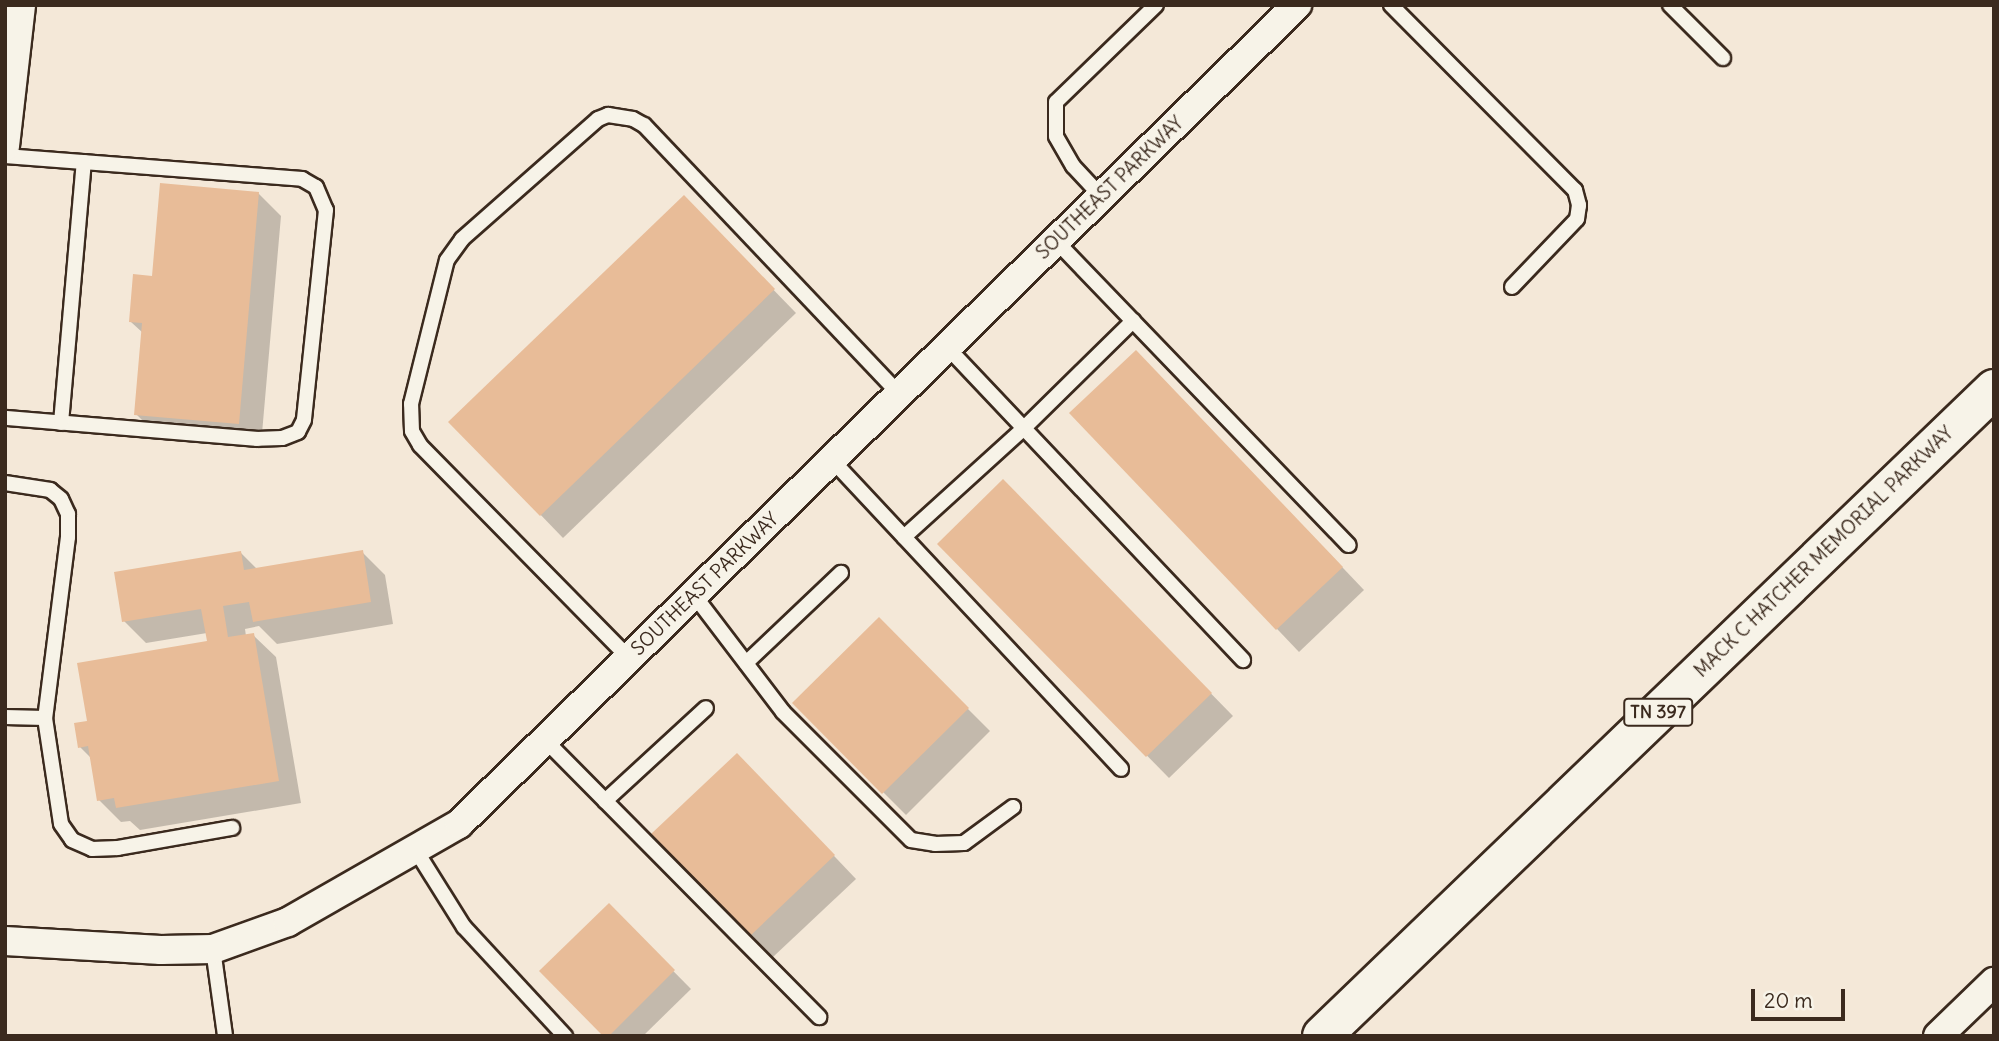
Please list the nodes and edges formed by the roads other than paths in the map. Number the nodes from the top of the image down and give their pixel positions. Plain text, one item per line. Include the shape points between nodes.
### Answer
1 (22, 5) edge
2 (1156, 5) edge
3 (1297, 5) edge
4 (1391, 5) edge
5 (1671, 5) edge
6 (1723, 58) dead end
7 (6, 130) edge
8 (5, 156) edge
9 (84, 162) junction
10 (1101, 196) junction
11 (1056, 241) junction
12 (1513, 287) dead end
13 (1133, 321) junction
14 (947, 347) junction
15 (1994, 388) edge
16 (899, 394) junction
17 (5, 418) edge
18 (61, 423) junction
19 (1024, 428) junction
20 (832, 460) junction
21 (5, 483) edge
22 (904, 537) junction
23 (1349, 545) dead end
24 (841, 573) dead end
25 (694, 595) junction
26 (629, 658) junction
27 (1243, 660) dead end
28 (746, 663) junction
29 (706, 708) dead end
30 (5, 717) edge
31 (45, 718) junction
32 (545, 740) junction
33 (1121, 769) dead end
34 (605, 801) junction
35 (1013, 807) dead end
36 (232, 828) dead end
37 (415, 849) junction
38 (5, 941) edge
39 (213, 949) junction
40 (1994, 982) edge
41 (819, 1017) dead end
42 (225, 1036) edge
43 (565, 1036) edge
44 (1322, 1036) edge
45 (1938, 1036) edge

1 - 7 street
2 - 10 lane via 1056,102 1056,136 1073,166
3 - 10 street, SOUTHEAST PARKWAY
4 - 12 lane via 1575,190 1577,219
5 - 6 lane
8 - 9 lane
9 - 18 lane
9 - 18 lane via 302,179 316,187 326,211 304,420 299,432 257,439
10 - 11 street, SOUTHEAST PARKWAY
11 - 13 lane
11 - 14 street, SOUTHEAST PARKWAY
13 - 19 lane
13 - 23 lane
14 - 16 street, SOUTHEAST PARKWAY
14 - 19 lane
15 - 44 main road, MACK C HATCHER MEMORIAL PARKWAY / TN 397
16 - 20 street, SOUTHEAST PARKWAY
16 - 26 lane via 644,125 633,119 608,115 598,119 462,239 447,260 411,404 412,431 420,445
17 - 18 lane
19 - 22 lane
19 - 27 lane
20 - 22 lane
20 - 25 street, SOUTHEAST PARKWAY
21 - 31 lane via 50,490 68,514
22 - 33 lane
24 - 28 lane
25 - 26 street, SOUTHEAST PARKWAY
25 - 28 lane
26 - 32 street, SOUTHEAST PARKWAY
28 - 35 lane via 783,712 911,840 964,843
29 - 34 lane
30 - 31 lane
31 - 36 lane via 61,824 72,840 92,849 118,848
32 - 34 lane
32 - 37 street, SOUTHEAST PARKWAY via 459,824
34 - 41 lane
37 - 39 street, SOUTHEAST PARKWAY via 288,922
37 - 43 lane via 464,927
38 - 39 street, SOUTHEAST PARKWAY
39 - 42 lane
40 - 45 street

